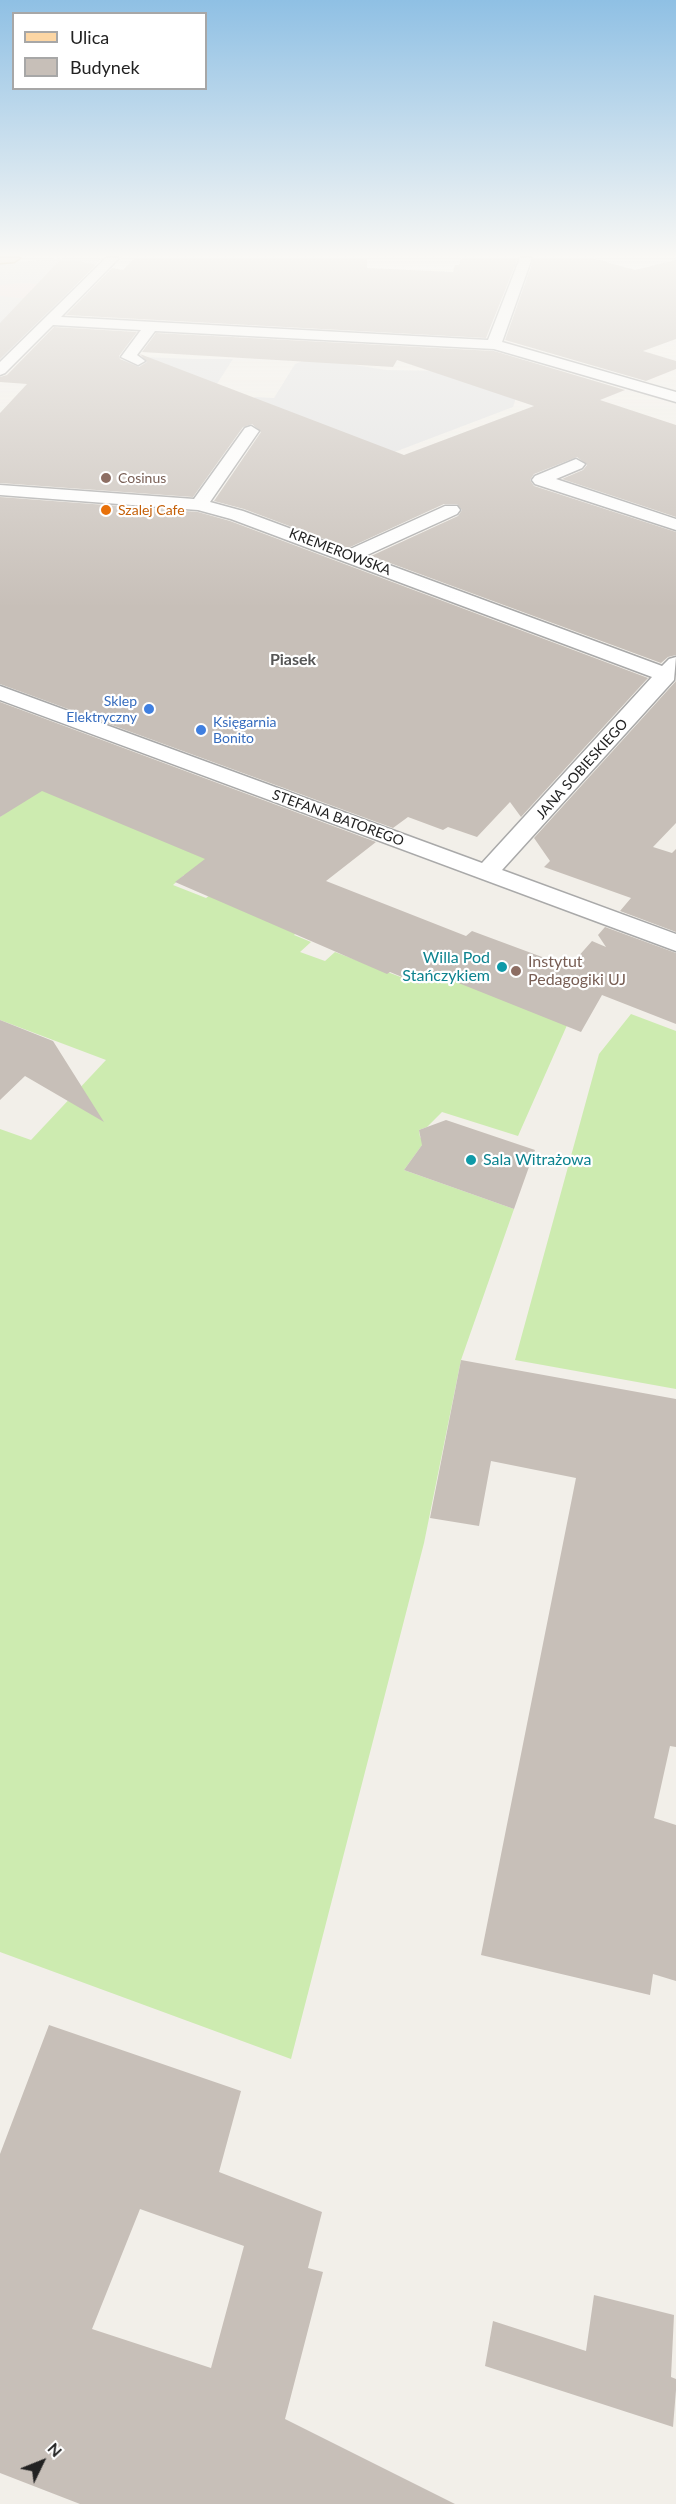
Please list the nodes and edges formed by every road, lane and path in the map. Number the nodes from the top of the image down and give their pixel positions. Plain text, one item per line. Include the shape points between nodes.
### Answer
1 (600, 375) edge
2 (676, 398) edge
3 (251, 431) dead end
4 (576, 464) dead end
5 (0, 489) edge
6 (199, 505) junction
7 (451, 510) dead end
8 (676, 525) edge
9 (350, 556) junction
10 (671, 669) edge
11 (0, 693) edge
12 (486, 873) junction
13 (676, 943) edge

1 - 2 street
3 - 6 street
4 - 8 street via 541,480
5 - 6 street, KREMEROWSKA
6 - 9 street, KREMEROWSKA
7 - 9 street
9 - 10 street, KREMEROWSKA
10 - 12 street, JANA SOBIESKIEGO
11 - 12 street, STEFANA BATOREGO
12 - 13 street, STEFANA BATOREGO

